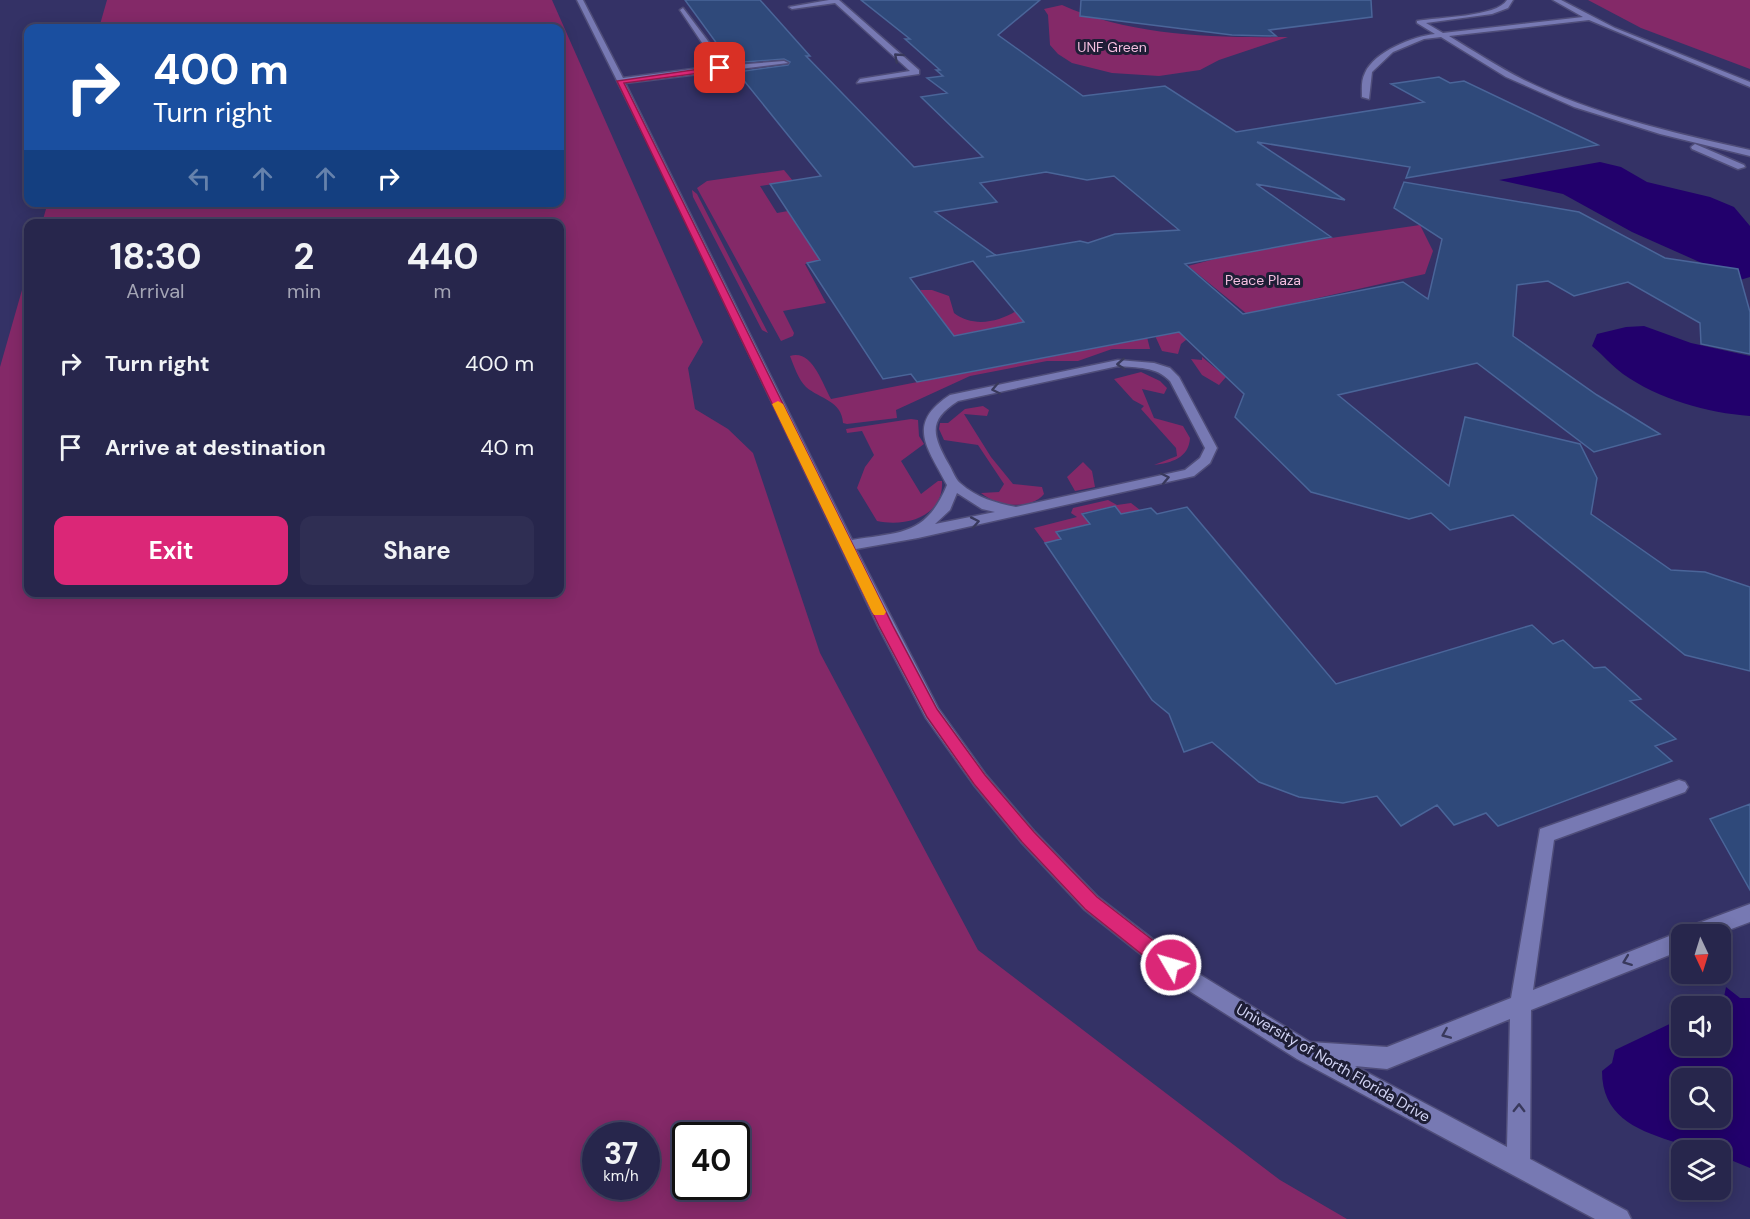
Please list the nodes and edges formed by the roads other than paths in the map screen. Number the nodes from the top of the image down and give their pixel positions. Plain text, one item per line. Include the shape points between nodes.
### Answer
1 (580, 0) edge
2 (1510, 0) edge
3 (1556, 0) edge
4 (792, 7) dead end
5 (683, 10) dead end
6 (1588, 18) junction
7 (1441, 33) junction
8 (784, 63) dead end
9 (720, 68) junction
10 (620, 81) junction
11 (860, 81) dead end
12 (1750, 85) edge
13 (1366, 96) dead end
14 (1665, 133) junction
15 (1750, 154) edge
16 (1741, 167) junction
17 (1750, 174) edge
18 (954, 485) junction
19 (1020, 513) junction
20 (918, 533) junction
21 (847, 546) junction
22 (1679, 787) dead end
23 (1750, 913) edge
24 (1721, 924) edge
25 (1671, 944) edge
26 (1521, 1002) junction
27 (1305, 1051) junction
28 (1518, 1166) junction
29 (1619, 1219) edge

1 - 10 street, University of North Florida Drive
2 - 7 street via 1506,7 1491,13 1419,22
3 - 6 street
11 -> 4 street via 916,72 836,1
5 - 9 street
6 - 7 street
6 - 12 street
7 - 13 street via 1391,51 1370,71
7 - 14 street via 1493,67 1546,93
8 - 9 street
9 - 10 street
10 - 21 street, University of North Florida Drive
14 - 15 street
14 - 16 street
15 - 16 street via 1740,159
16 - 17 street
18 - 19 street via 987,506
19 -> 18 street via 1189,473 1205,460 1210,448 1175,379 1166,370 1118,363 954,398 939,406 927,427
18 - 20 street via 945,507
20 -> 19 street
20 - 21 street
21 - 27 street, University of North Florida Drive via 932,713 980,780 1028,837 1091,903 1187,978
22 - 26 street via 1546,835
23 - 24 street
25 -> 26 street
26 -> 27 street via 1387,1058
28 -> 26 street
27 - 28 street, University of North Florida Drive
28 - 29 street, University of North Florida Drive

